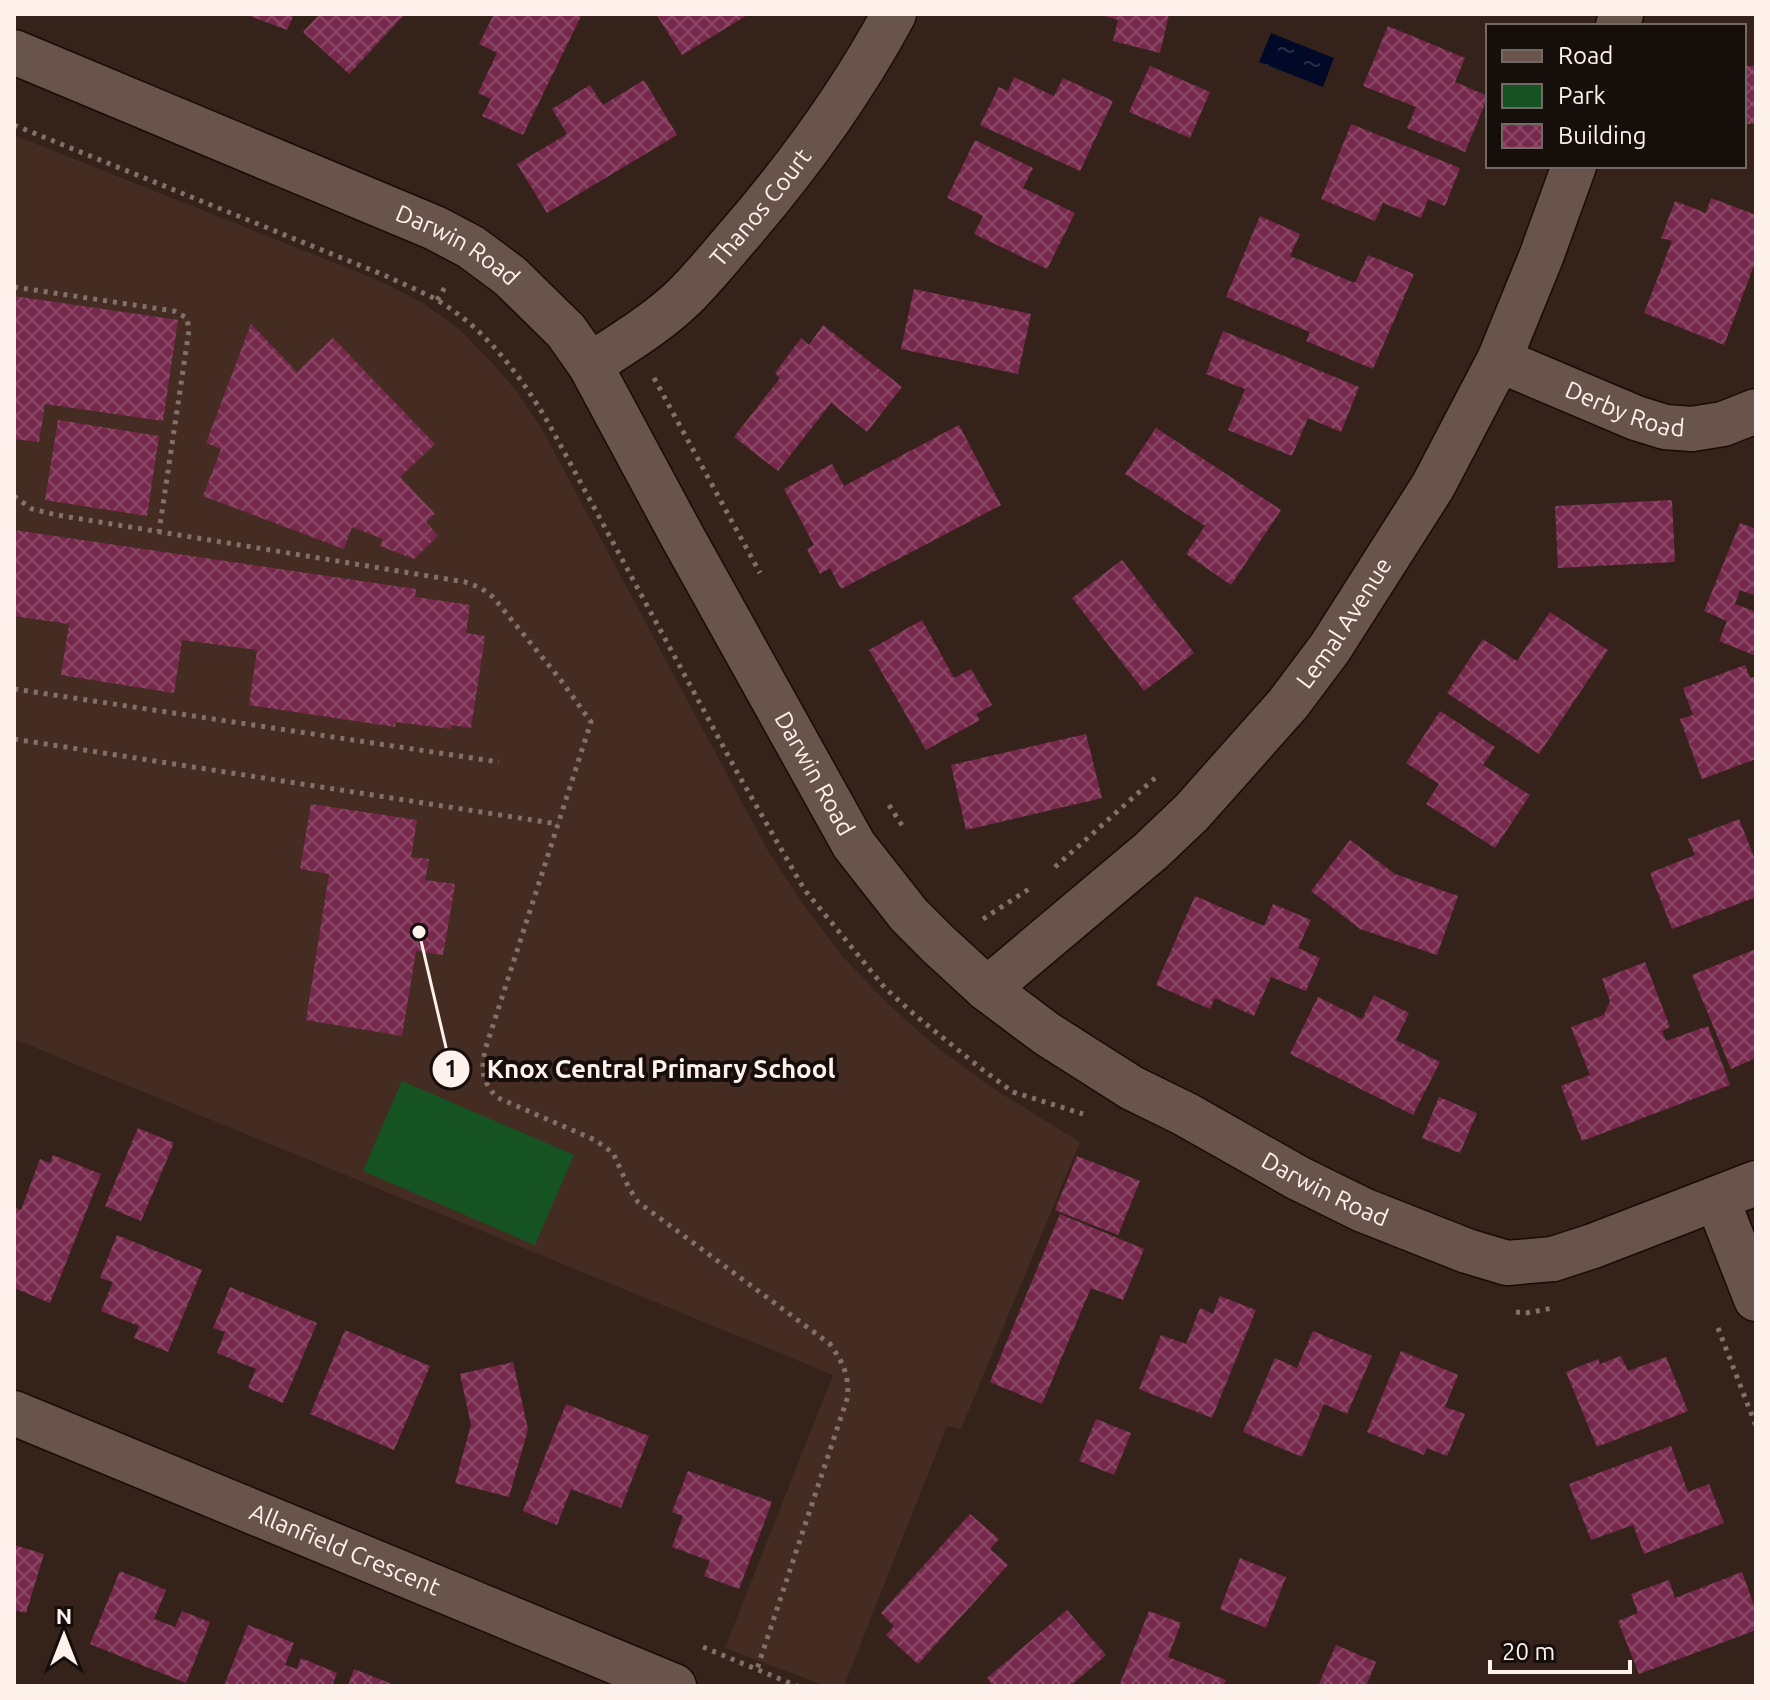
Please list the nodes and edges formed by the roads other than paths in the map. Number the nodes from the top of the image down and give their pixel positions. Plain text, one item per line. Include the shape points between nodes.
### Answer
1 (894, 14) edge
2 (14, 52) edge
3 (1573, 168) edge
4 (1499, 360) junction
5 (590, 365) junction
6 (1756, 411) edge
7 (987, 989) junction
8 (1736, 1191) edge
9 (1756, 1299) edge
10 (14, 1413) edge
11 (674, 1686) edge

1 - 5 street, Thanos Court via 846,94 753,219 683,298
2 - 5 street, Darwin Road via 471,247 541,306
3 - 4 street, Lemal Avenue
4 - 6 street, Derby Road via 1665,427 1723,424
4 - 7 street, Lemal Avenue via 1433,486 1288,704 1151,851
5 - 7 street, Darwin Road via 854,845 909,915
7 - 8 street, Darwin Road via 1132,1088 1298,1178 1363,1210 1507,1263 1553,1259
8 - 9 street
10 - 11 street, Allanfield Crescent

